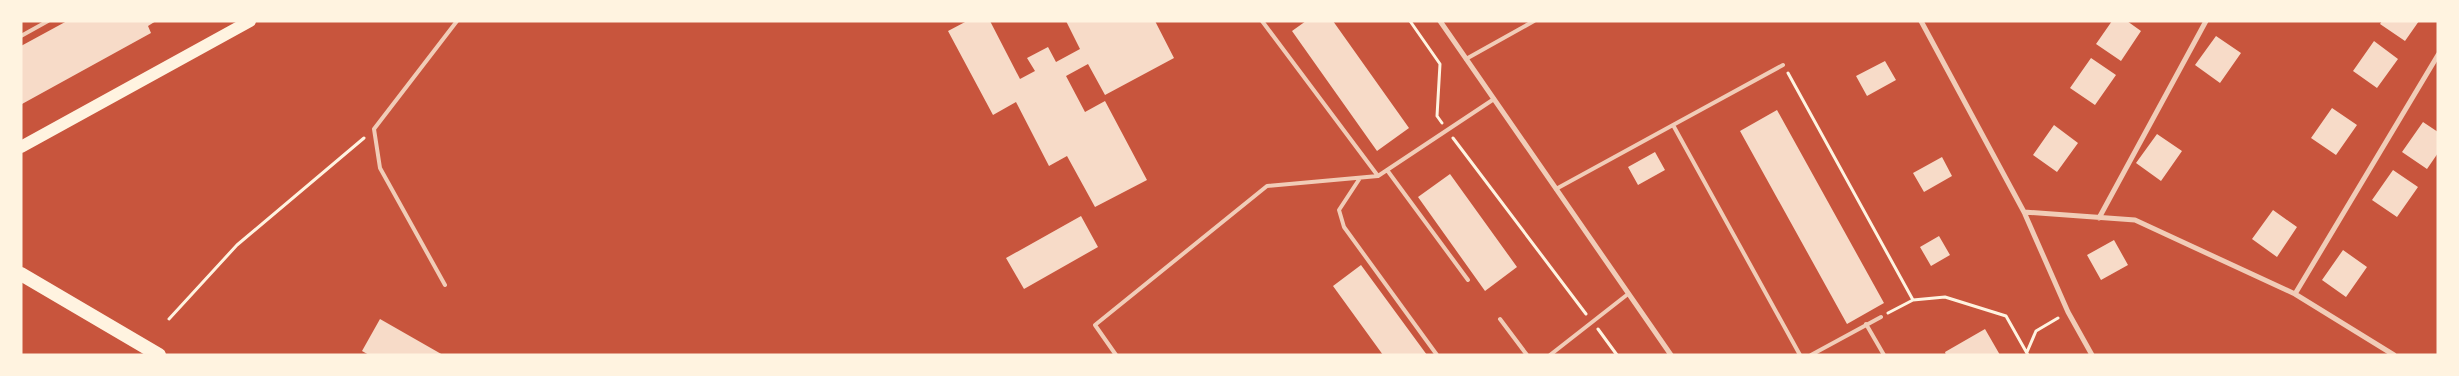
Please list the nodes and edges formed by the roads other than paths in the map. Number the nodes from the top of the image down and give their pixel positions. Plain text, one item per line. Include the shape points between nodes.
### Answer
1 (48, 21) edge
2 (250, 21) edge
3 (457, 21) edge
4 (1262, 21) edge
5 (1440, 21) edge
6 (1534, 21) edge
7 (1921, 21) edge
8 (2206, 21) edge
9 (21, 36) edge
10 (2438, 55) edge
11 (1466, 59) junction
12 (1783, 65) road end
13 (1494, 99) junction
14 (1673, 125) junction
15 (21, 147) edge
16 (1387, 170) junction
17 (1378, 176) junction
18 (1360, 178) junction
19 (1556, 189) junction
20 (2024, 212) junction
21 (2099, 218) junction
22 (21, 274) edge
23 (1468, 280) dead end
24 (445, 284) dead end
25 (1628, 294) junction
26 (2295, 294) junction
27 (1881, 317) road end
28 (1500, 319) dead end
29 (1866, 324) junction
30 (159, 355) edge
31 (1116, 355) edge
32 (1437, 355) edge
33 (1527, 355) edge
34 (1550, 355) edge
35 (1671, 355) edge
36 (1800, 355) edge
37 (1811, 355) edge
38 (1884, 355) edge
39 (2092, 355) edge
40 (2394, 355) edge

1 - 9 lane
2 - 15 main road
3 - 24 lane via 374,130 380,168
4 - 17 lane
5 - 11 street
6 - 11 lane
7 - 20 street
8 - 21 street
10 - 26 street
11 - 13 street
12 - 14 lane
13 - 16 lane
13 - 19 street
14 - 19 lane
14 - 36 lane
16 - 17 lane
16 - 23 lane
17 - 18 lane
18 - 31 lane via 1267,186 1095,325
18 - 32 lane via 1339,210 1344,227
19 - 25 street
20 - 21 street
20 - 39 street via 2068,312
21 - 26 street via 2135,220
22 - 30 highway
25 - 34 lane
25 - 35 street
26 - 40 street
27 - 29 lane
28 - 33 lane
29 - 37 lane
29 - 38 lane

